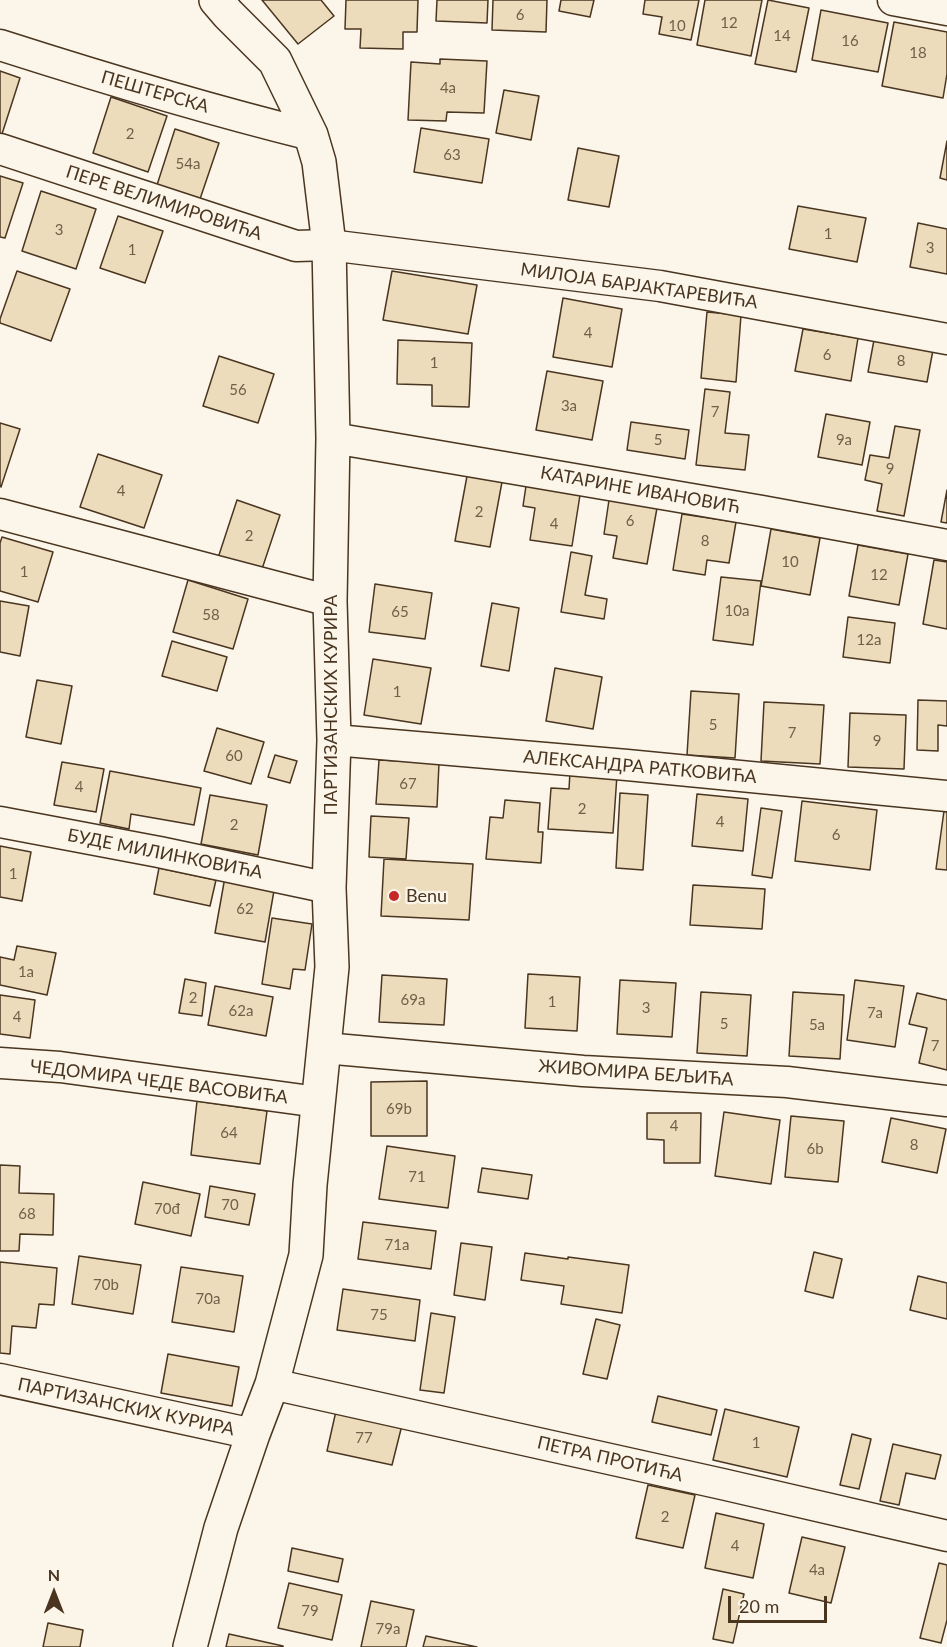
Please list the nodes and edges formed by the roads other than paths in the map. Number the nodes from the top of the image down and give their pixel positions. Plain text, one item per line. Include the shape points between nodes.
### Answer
1 (216, 0) edge
2 (893, 0) edge
3 (947, 10) edge
4 (0, 45) edge
5 (311, 135) junction
6 (0, 149) edge
7 (329, 245) junction
8 (947, 339) edge
9 (333, 438) junction
10 (0, 514) edge
11 (947, 545) edge
12 (330, 601) junction
13 (334, 740) junction
14 (947, 796) edge
15 (0, 822) edge
16 (329, 888) junction
17 (324, 1048) junction
18 (0, 1063) edge
19 (947, 1101) edge
20 (318, 1102) junction
21 (0, 1379) edge
22 (272, 1384) junction
23 (253, 1434) junction
24 (947, 1536) edge
25 (190, 1647) edge

1 - 5 street, ПАРТИЗАНСКИХ КУРИРА via 275,61
2 - 3 street
4 - 5 street, ПЕШТЕРСКА
5 - 7 street, ПАРТИЗАНСКИХ КУРИРА via 320,162
6 - 7 street, ПЕРЕ ВЕЛИМИРОВИЋА via 296,246
7 - 8 street, МИЛОЈА БАРЈАКТАРЕВИЋА via 660,286
7 - 9 street, ПАРТИЗАНСКИХ КУРИРА
9 - 11 street, КАТАРИНЕ ИВАНОВИЋ
9 - 12 street, ПАРТИЗАНСКИХ КУРИРА
10 - 12 street
12 - 13 street, ПАРТИЗАНСКИХ КУРИРА
13 - 14 street, АЛЕКСАНДРА РАТКОВИЋА
13 - 16 street, ПАРТИЗАНСКИХ КУРИРА
15 - 16 street, БУДЕ МИЛИНКОВИЋА
16 - 17 street, ПАРТИЗАНСКИХ КУРИРА via 332,967
17 - 19 street, ЖИВОМИРА БЕЉИЋА via 583,1071 787,1082
17 - 20 street, ПАРТИЗАНСКИХ КУРИРА
18 - 20 street, ЧЕДОМИРА ЧЕДЕ ВАСОВИЋА via 60,1067
20 - 22 street, ПАРТИЗАНСКИХ КУРИРА via 306,1254
21 - 23 street, ПАРТИЗАНСКИХ КУРИРА
22 - 23 street, ПАРТИЗАНСКИХ КУРИРА
22 - 24 street, ПЕТРА ПРОТИЋА
23 - 25 street, ПАРТИЗАНСКИХ КУРИРА via 221,1528

